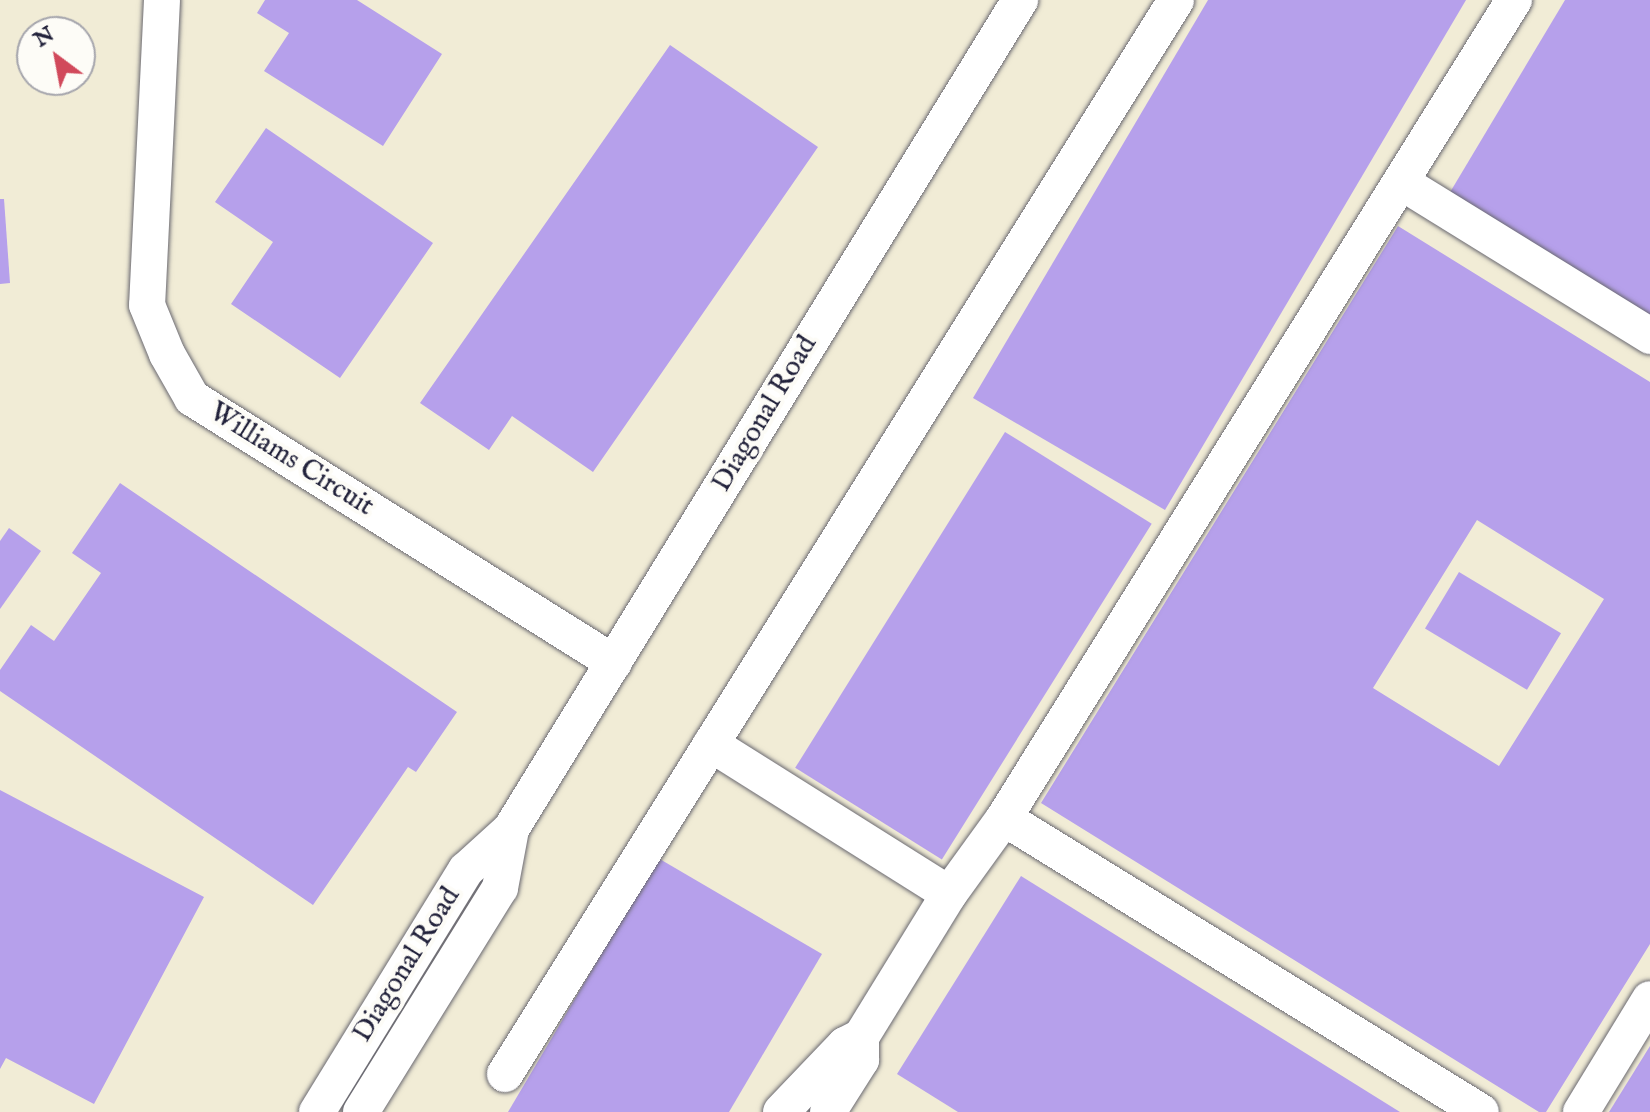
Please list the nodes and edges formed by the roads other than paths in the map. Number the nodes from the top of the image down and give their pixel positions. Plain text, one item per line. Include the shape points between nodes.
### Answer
1 (162, 0) edge
2 (1020, 0) edge
3 (1176, 0) edge
4 (1514, 0) edge
5 (1401, 182) junction
6 (1650, 336) edge
7 (614, 663) junction
8 (711, 744) junction
9 (1004, 818) junction
10 (511, 829) junction
11 (949, 894) junction
12 (1650, 999) edge
13 (861, 1037) junction
14 (505, 1074) dead end
15 (317, 1112) edge
16 (361, 1112) edge
17 (781, 1112) edge
18 (828, 1112) edge
19 (1481, 1112) edge
20 (1581, 1112) edge

1 - 7 street, Williams Circuit via 147,305 192,398
2 - 7 street, Diagonal Road
3 - 8 street
4 - 5 street
5 - 6 street
5 - 9 street
7 - 10 street, Diagonal Road
8 - 11 street
8 - 14 street
9 - 11 street
9 - 19 street
10 - 15 street, Diagonal Road via 466,870
10 - 16 street, Diagonal Road via 500,888
11 - 13 street
12 - 20 street
13 - 17 street via 845,1045
13 - 18 street via 861,1060

